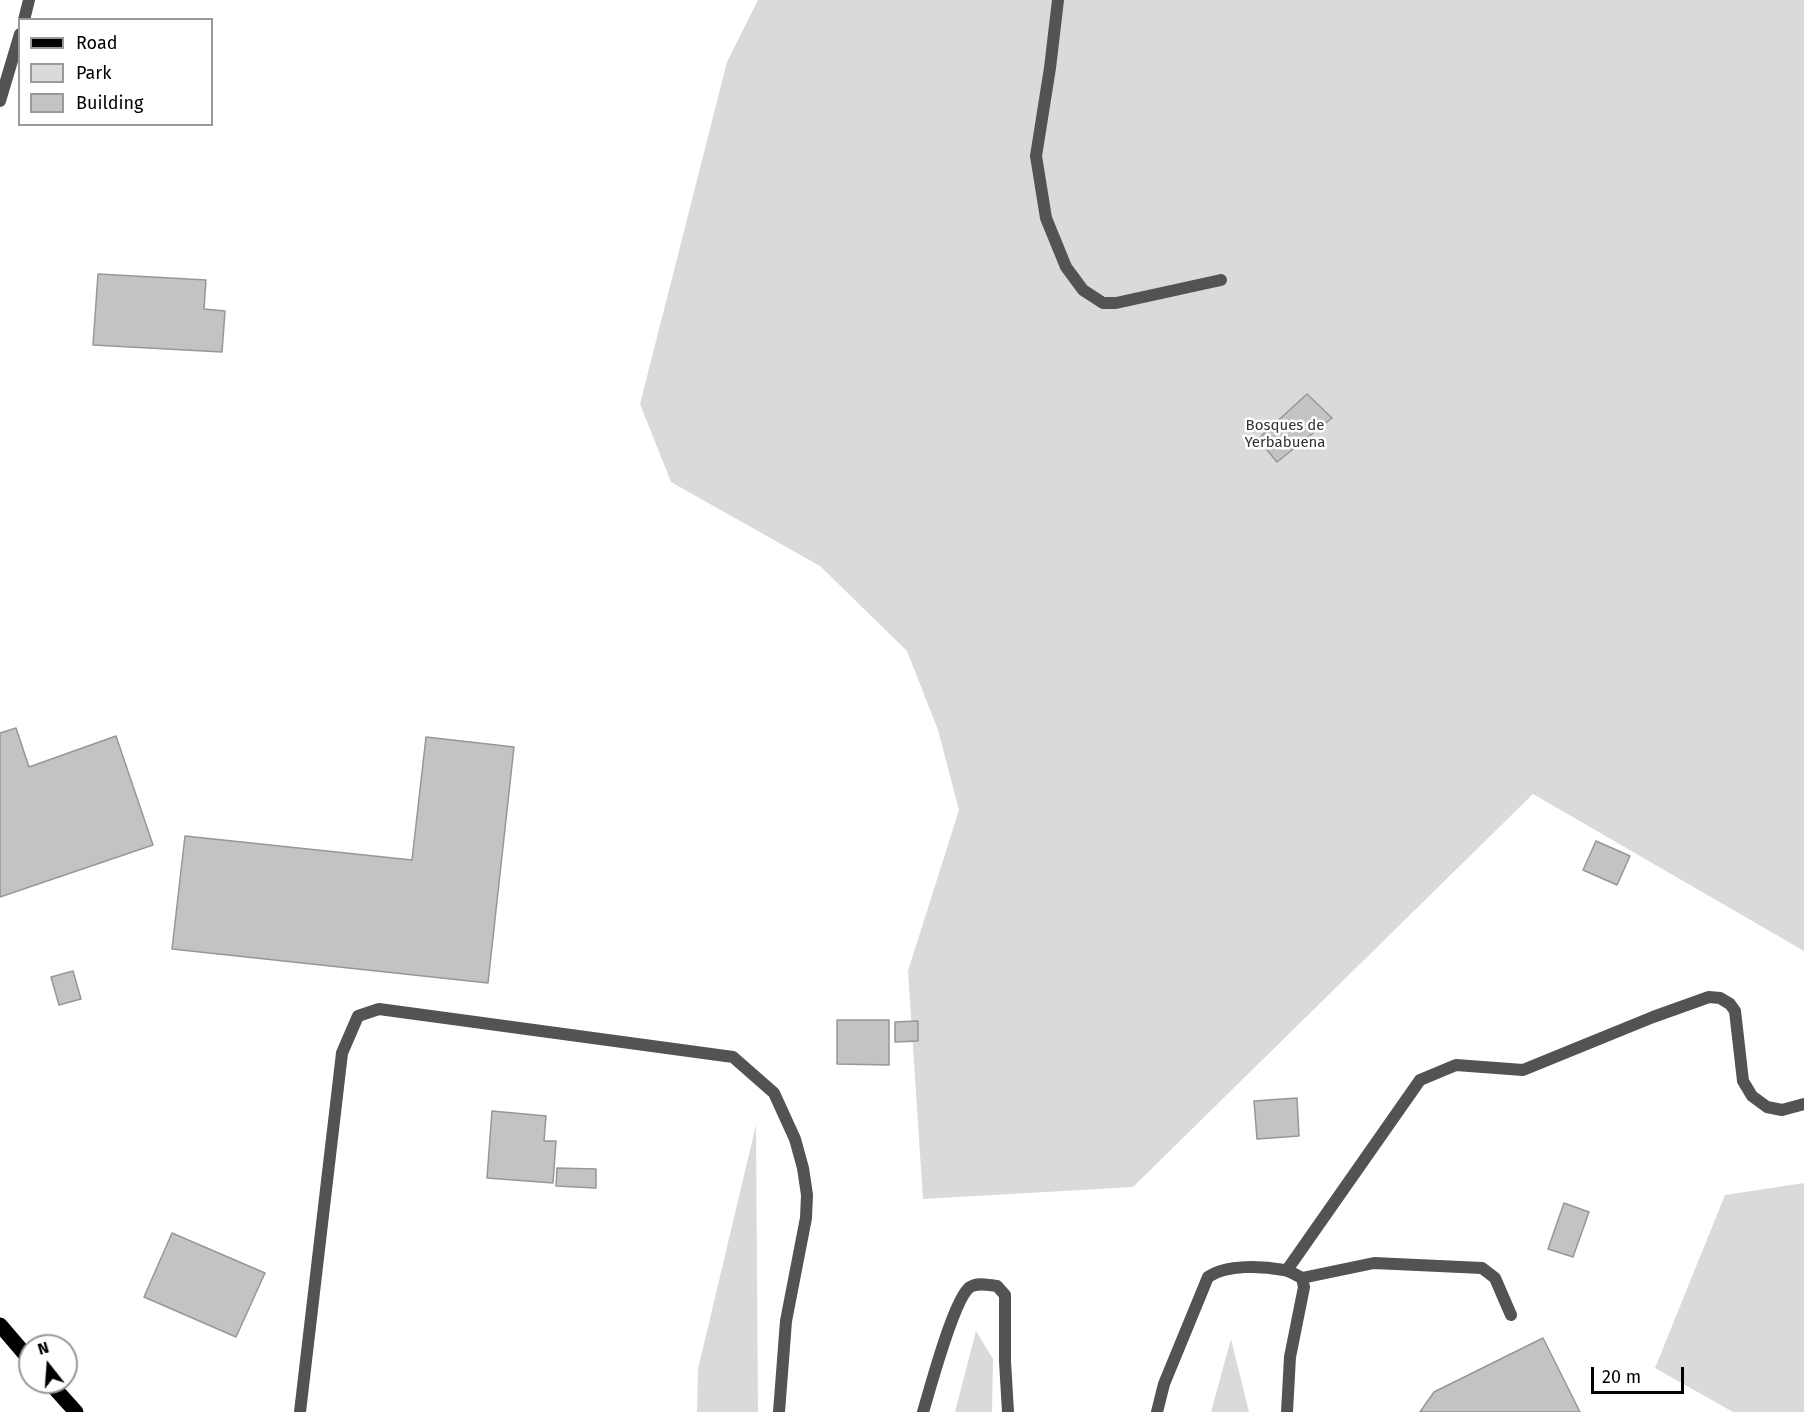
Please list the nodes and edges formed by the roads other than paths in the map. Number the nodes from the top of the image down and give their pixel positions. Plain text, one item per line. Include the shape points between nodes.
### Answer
1 (29, 0) edge
2 (1058, 0) edge
3 (24, 18) edge
4 (18, 41) edge
5 (0, 101) edge
6 (1221, 280) dead end
7 (1804, 1104) edge
8 (1287, 1270) junction
9 (1302, 1278) junction
10 (1511, 1315) dead end
11 (0, 1325) edge
12 (18, 1346) edge
13 (60, 1394) edge
14 (76, 1412) edge
15 (300, 1412) edge
16 (779, 1412) edge
17 (923, 1412) edge
18 (1008, 1412) edge
19 (1157, 1412) edge
20 (1287, 1412) edge

1 - 3 street
2 - 6 street via 1036,156 1046,218 1066,267 1083,290 1103,303
4 - 5 street
7 - 8 street via 1782,1110 1767,1107 1752,1096 1743,1082 1735,1011 1720,998 1709,997 1653,1017 1523,1070 1456,1065 1420,1080
8 - 9 street
8 - 19 street via 1225,1268 1208,1277 1164,1384
9 - 10 street via 1374,1263 1482,1268 1495,1278
9 - 20 street via 1304,1287 1290,1358
11 - 12 main road
13 - 14 main road
15 - 16 street via 342,1053 358,1016 379,1009 733,1057 774,1093 795,1139 807,1195 786,1321
17 - 18 street via 962,1294 979,1284 997,1286 1005,1295

